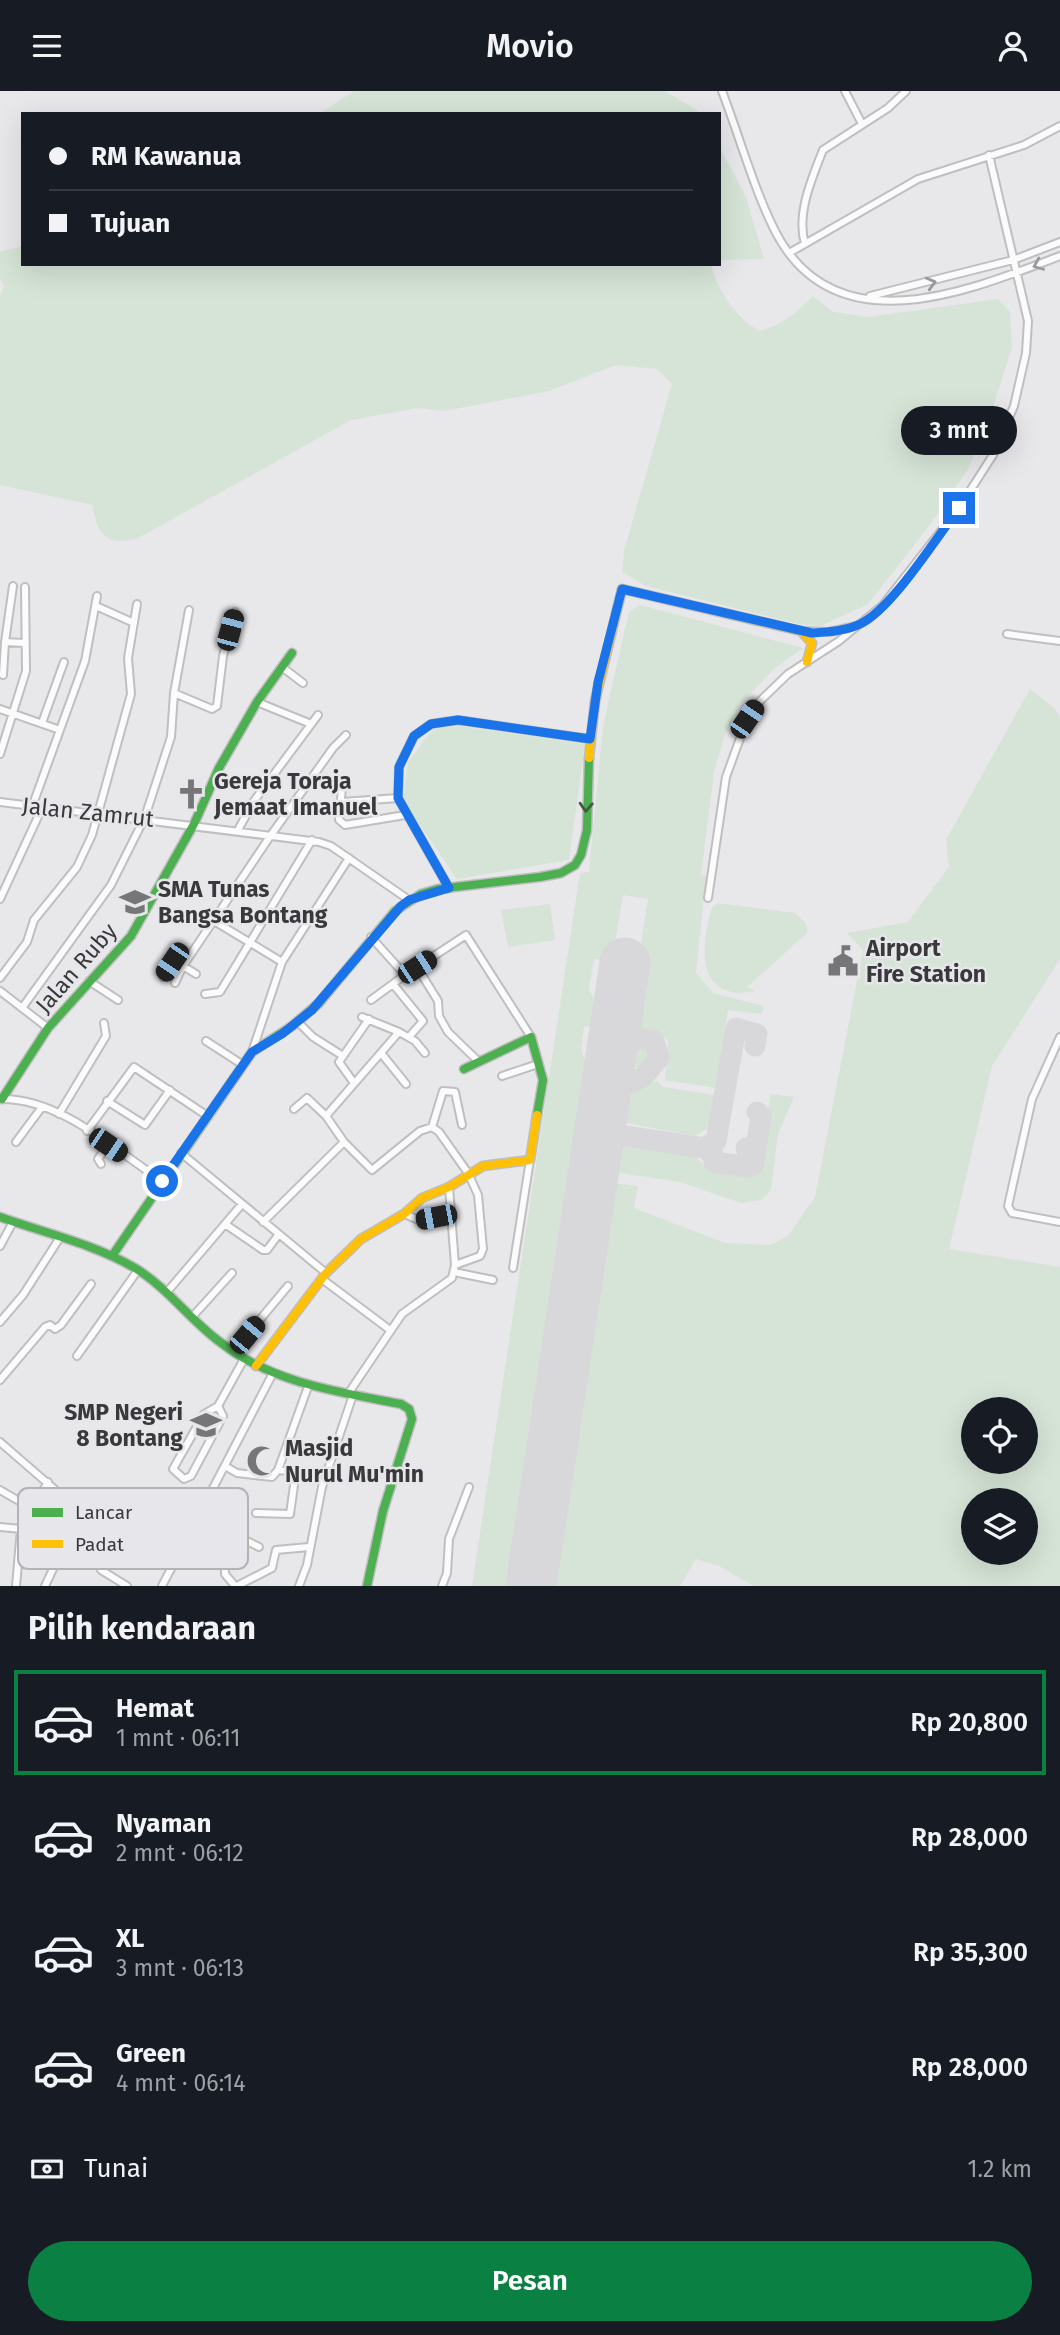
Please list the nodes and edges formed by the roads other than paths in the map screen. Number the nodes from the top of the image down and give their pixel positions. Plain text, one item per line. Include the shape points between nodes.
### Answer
1 (722, 91) edge
2 (845, 91) edge
3 (906, 91) edge
4 (862, 124) junction
5 (1060, 126) edge
6 (989, 155) junction
7 (1060, 242) edge
8 (805, 244) junction
9 (789, 253) junction
10 (1060, 256) edge
11 (1013, 260) junction
12 (1017, 275) junction
13 (865, 298) junction
14 (13, 586) dead end
15 (26, 587) dead end
16 (97, 596) dead end
17 (137, 604) dead end
18 (96, 606) junction
19 (189, 610) dead end
20 (235, 612) dead end
21 (134, 623) junction
22 (861, 624) junction
23 (801, 631) junction
24 (1007, 634) dead end
25 (1060, 641) edge
26 (5, 642) junction
27 (24, 643) junction
28 (292, 653) dead end
29 (64, 662) dead end
30 (807, 662) junction
31 (282, 667) junction
32 (3, 675) dead end
33 (303, 683) dead end
34 (174, 693) junction
35 (257, 702) junction
36 (0, 709) edge
37 (13, 713) junction
38 (318, 715) dead end
39 (42, 723) junction
40 (311, 724) junction
41 (60, 730) junction
42 (346, 735) dead end
43 (590, 739) junction
44 (0, 754) edge
45 (342, 788) dead end
46 (398, 798) junction
47 (0, 802) edge
48 (342, 802) junction
49 (32, 807) junction
50 (42, 808) junction
51 (98, 812) junction
52 (405, 815) junction
53 (145, 817) junction
54 (194, 824) junction
55 (238, 830) junction
56 (271, 835) junction
57 (312, 840) junction
58 (349, 858) junction
59 (449, 888) junction
60 (708, 898) dead end
61 (0, 899) edge
62 (409, 900) junction
63 (214, 921) junction
64 (371, 937) junction
65 (251, 942) junction
66 (282, 961) junction
67 (183, 966) junction
68 (417, 967) junction
69 (196, 974) dead end
70 (405, 975) junction
71 (163, 977) dead end
72 (0, 978) edge
73 (89, 981) junction
74 (175, 983) dead end
75 (393, 984) junction
76 (0, 991) edge
77 (205, 994) dead end
78 (118, 1000) dead end
79 (371, 1000) dead end
80 (22, 1008) junction
81 (440, 1019) junction
82 (298, 1022) junction
83 (104, 1023) dead end
84 (423, 1023) junction
85 (48, 1028) junction
86 (399, 1032) junction
87 (409, 1037) junction
88 (531, 1037) junction
89 (1060, 1037) edge
90 (206, 1041) dead end
91 (252, 1052) junction
92 (380, 1053) junction
93 (425, 1053) dead end
94 (343, 1056) junction
95 (479, 1062) junction
96 (538, 1063) junction
97 (243, 1065) junction
98 (464, 1069) dead end
99 (502, 1076) dead end
100 (354, 1083) junction
101 (406, 1084) dead end
102 (170, 1090) junction
103 (1, 1099) edge
104 (107, 1101) junction
105 (42, 1107) junction
106 (294, 1109) dead end
107 (59, 1114) junction
108 (206, 1115) junction
109 (326, 1116) junction
110 (463, 1125) dead end
111 (432, 1127) junction
112 (88, 1131) junction
113 (16, 1142) dead end
114 (344, 1142) junction
115 (108, 1145) junction
116 (181, 1153) junction
117 (530, 1160) junction
118 (101, 1164) dead end
119 (468, 1173) junction
120 (162, 1181) junction
121 (449, 1187) junction
122 (242, 1204) junction
123 (452, 1213) junction
124 (404, 1214) junction
125 (0, 1217) edge
126 (13, 1222) junction
127 (263, 1222) junction
128 (1060, 1222) edge
129 (225, 1224) junction
130 (279, 1234) junction
131 (59, 1240) junction
132 (0, 1246) edge
133 (112, 1255) junction
134 (513, 1268) dead end
135 (455, 1269) junction
136 (138, 1270) junction
137 (232, 1273) dead end
138 (324, 1276) junction
139 (493, 1280) dead end
140 (91, 1284) dead end
141 (288, 1286) dead end
142 (167, 1292) junction
143 (193, 1316) junction
144 (0, 1322) edge
145 (390, 1330) junction
146 (233, 1352) junction
147 (77, 1356) dead end
148 (244, 1359) junction
149 (256, 1366) junction
150 (272, 1375) junction
151 (0, 1380) edge
152 (309, 1384) junction
153 (351, 1394) junction
154 (218, 1406) junction
155 (0, 1442) edge
156 (225, 1466) junction
157 (278, 1470) junction
158 (296, 1471) junction
159 (307, 1473) dead end
160 (48, 1482) junction
161 (469, 1487) dead end
162 (45, 1488) edge
163 (55, 1488) edge
164 (212, 1488) edge
165 (0, 1490) edge
166 (18, 1500) edge
167 (256, 1513) dead end
168 (0, 1527) edge
169 (18, 1529) edge
170 (248, 1541) edge
171 (259, 1547) dead end
172 (309, 1547) junction
173 (18, 1563) edge
174 (53, 1569) edge
175 (101, 1569) edge
176 (171, 1569) edge
177 (226, 1569) edge
178 (16, 1586) edge
179 (45, 1586) edge
180 (127, 1586) edge
181 (162, 1586) edge
182 (236, 1586) edge
183 (299, 1586) edge
184 (367, 1586) edge
185 (442, 1586) edge

1 - 9 street via 775,230
2 - 4 street
3 - 4 street
4 - 8 street via 823,150 801,227
5 - 6 street via 1024,145
6 - 8 street via 918,179
6 - 11 street
7 - 11 street
8 - 9 street
9 - 13 street via 824,285
10 -> 12 street
11 - 12 street
13 -> 11 street
12 - 13 street via 916,299
12 - 22 street via 1028,321 1026,353 1014,406 993,454 909,575
14 - 26 street
15 - 27 street
16 - 18 street
17 - 21 street
18 - 21 street
18 - 41 street via 85,661
19 - 34 street
20 - 34 street via 217,706 212,709
21 - 51 street via 128,658 131,694
22 - 23 street via 829,632
22 - 30 street
23 - 30 street via 811,643
23 - 43 street via 622,589 598,682
24 - 25 street
26 - 27 street
26 - 32 street
27 - 37 street via 26,671
28 - 31 street, Jalan Ruby
29 - 39 street
30 - 60 street via 757,704 740,736 726,777
31 - 33 street
31 - 35 street, Jalan Ruby
34 - 53 street via 171,737
35 - 40 street
35 - 54 street, Jalan Ruby via 210,783
36 - 37 street
37 - 39 street
37 - 44 street
38 - 40 street
39 - 41 street
40 - 55 street
41 - 49 street
42 - 56 street
43 - 46 street via 458,720 431,724 406,747 399,767
43 -> 59 street via 584,844 576,864 558,874
45 - 48 street
46 - 48 street
46 - 52 street
47 - 49 street, Jalan Zamrut
48 - 52 street via 339,820 347,825
49 - 50 street, Jalan Zamrut
50 - 51 street, Jalan Zamrut
50 - 61 street
51 - 53 street, Jalan Zamrut
51 - 72 street via 77,867 34,920 27,942
52 - 59 street
53 - 54 street, Jalan Zamrut
53 - 80 street via 111,885
54 - 55 street, Jalan Zamrut
54 - 73 street, Jalan Ruby via 131,936
55 - 56 street, Jalan Zamrut
56 - 57 street, Jalan Zamrut
56 - 63 street
57 - 58 street, Jalan Zamrut
57 - 65 street
58 - 62 street, Jalan Zamrut
58 - 66 street
59 - 62 street
62 - 64 street
63 - 65 street
63 - 67 street
64 - 70 street
64 - 82 street via 329,992
65 - 66 street
65 - 77 street via 220,992
66 - 91 street
67 - 69 street
67 - 71 street via 173,962
67 - 74 street
68 - 70 street
68 - 81 street via 438,1001
68 - 88 street via 467,935
70 - 75 street
73 - 78 street
73 - 85 street, Jalan Ruby
75 - 79 street
75 - 84 street
76 - 80 street
80 - 85 street
81 - 84 street
81 - 95 street
82 - 91 street
82 - 94 street
83 - 107 street via 106,1036
84 - 87 street
85 - 103 street, Jalan Ruby
86 - 87 street
86 - 92 street
86 - 94 street via 365,1018
87 - 93 street
88 - 95 street
88 - 96 street
89 - 128 street via 1032,1099 1008,1206 1012,1213
90 - 97 street
91 - 97 street
92 - 100 street
92 - 101 street
94 - 100 street via 339,1062
95 - 98 street
96 - 99 street
96 - 117 street via 543,1080
97 - 108 street
100 - 109 street
102 - 104 street via 134,1067
102 - 104 street via 147,1125
102 - 108 street
103 - 105 street
104 - 112 street
105 - 107 street
105 - 113 street
106 - 109 street via 307,1098
107 - 112 street
108 - 116 street
109 - 114 street
110 - 111 street via 454,1091 443,1091
111 - 114 street via 420,1131 373,1170
111 - 119 street
112 - 115 street
114 - 127 street
115 - 118 street via 98,1159
115 - 120 street
116 - 120 street
116 - 122 street
117 - 119 street via 490,1164
117 - 134 street
119 - 121 street
119 - 135 street via 481,1205 482,1249 475,1259
120 - 133 street
121 - 123 street
121 - 124 street via 422,1198
122 - 127 street
122 - 129 street
123 - 124 street via 419,1220
123 - 135 street
124 - 138 street via 361,1239
125 - 126 street
126 - 131 street
126 - 132 street
127 - 130 street
129 - 130 street via 263,1250
129 - 142 street
130 - 138 street
131 - 133 street
131 - 144 street
133 - 136 street
135 - 139 street
135 - 145 street via 450,1282 407,1309
136 - 142 street
136 - 147 street
137 - 143 street
138 - 145 street
138 - 149 street
140 - 151 street via 58,1328 46,1327
141 - 146 street
142 - 143 street
143 - 146 street
145 - 153 street
146 - 148 street
148 - 149 street
148 - 154 street
149 - 150 street
150 - 152 street
150 - 156 street
152 - 153 street
152 - 157 street
153 - 172 street
153 - 184 street via 405,1406 412,1419 383,1511
154 - 154 street via 223,1416 191,1476 184,1479 173,1469 204,1415
155 - 160 street
156 - 157 street via 237,1473 272,1477
156 - 164 street
157 - 158 street
158 - 159 street
158 - 167 street via 290,1514
160 - 162 street
160 - 163 street
161 - 185 street via 449,1539
165 - 166 street
168 - 169 street
170 - 171 street
172 - 182 street via 276,1550 272,1568
172 - 183 street
173 - 178 street
174 - 179 street
175 - 180 street
176 - 181 street
177 - 182 street via 226,1579

